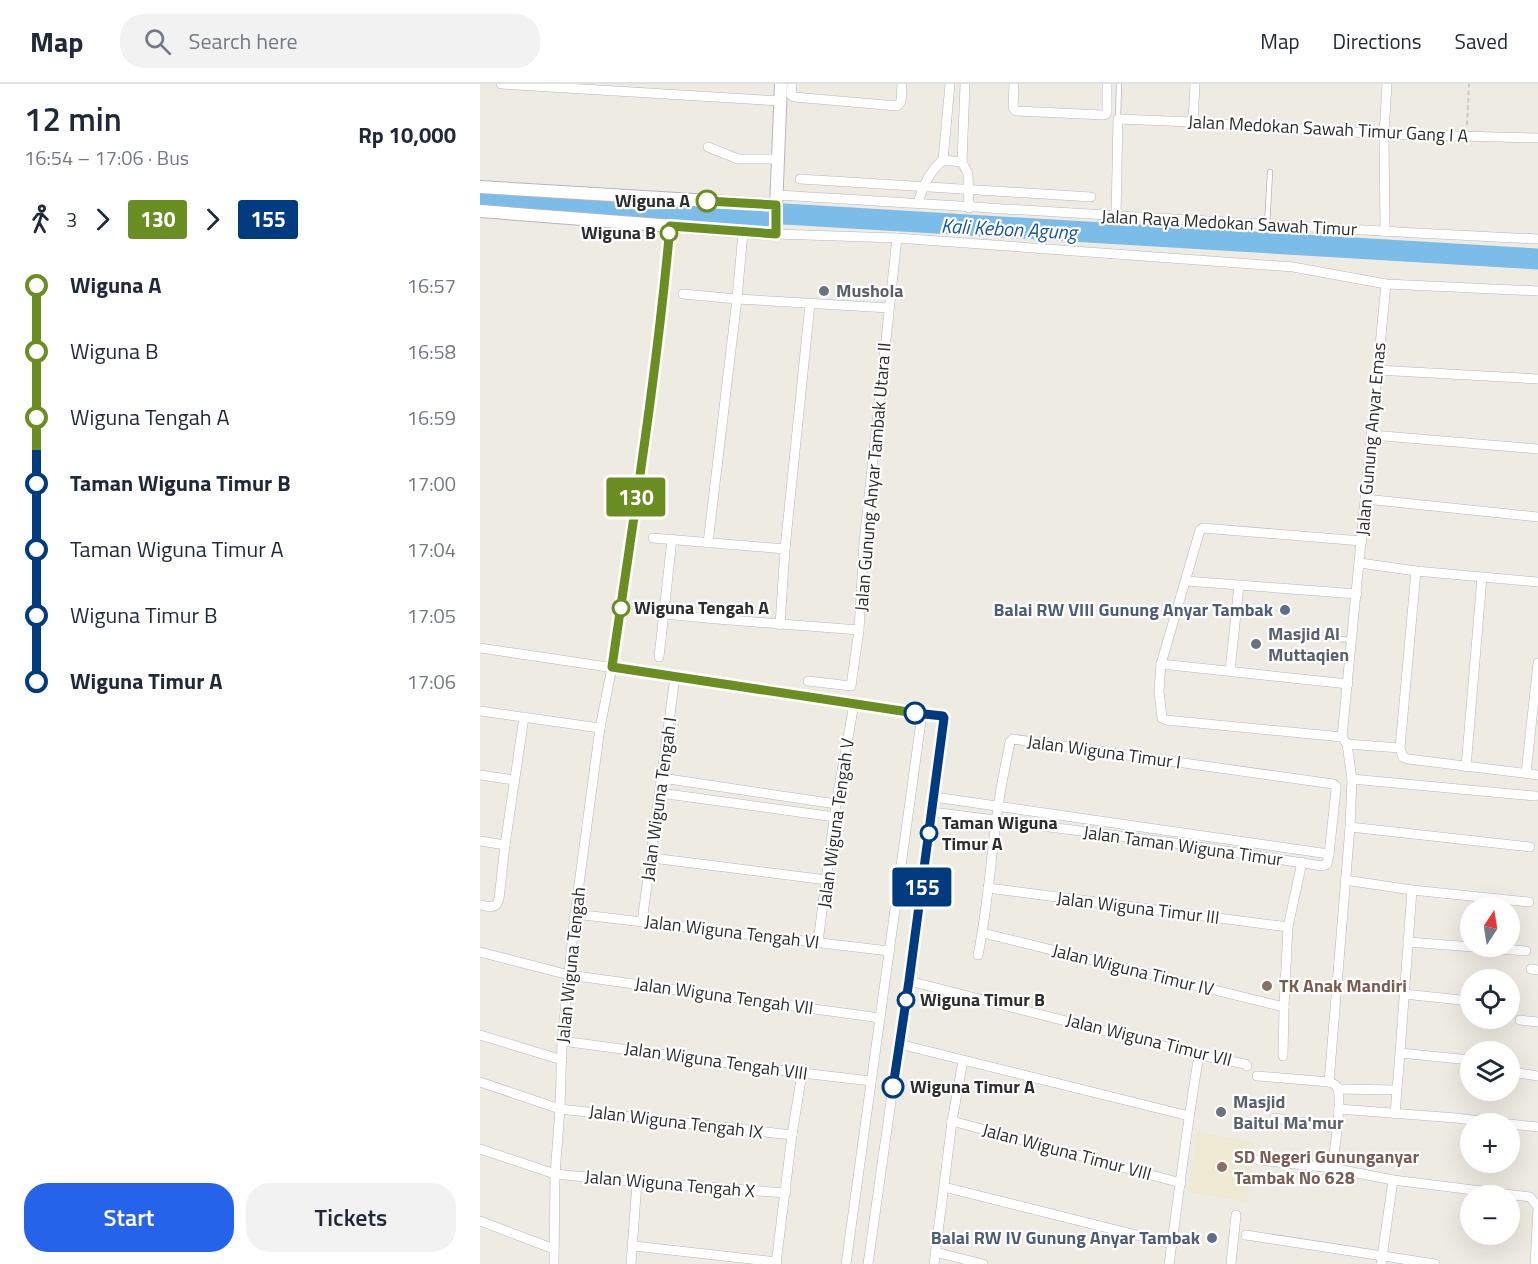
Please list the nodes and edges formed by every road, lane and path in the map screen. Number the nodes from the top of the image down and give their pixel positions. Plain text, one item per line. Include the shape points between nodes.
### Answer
1 (501, 84) edge
2 (781, 84) edge
3 (792, 84) edge
4 (902, 84) edge
5 (950, 84) edge
6 (965, 84) edge
7 (1014, 84) edge
8 (1107, 84) edge
9 (1119, 84) edge
10 (1195, 84) edge
11 (1387, 84) edge
12 (1469, 84) edge
13 (780, 101) junction
14 (1118, 119) junction
15 (1193, 122) junction
16 (1384, 134) junction
17 (1466, 137) junction
18 (1538, 138) edge
19 (708, 147) dead end
20 (778, 159) junction
21 (942, 160) junction
22 (962, 162) junction
23 (1270, 172) dead end
24 (800, 179) dead end
25 (923, 186) junction
26 (480, 187) edge
27 (969, 189) junction
28 (1091, 197) dead end
29 (777, 202) junction
30 (918, 203) junction
31 (969, 208) junction
32 (480, 211) edge
33 (1116, 215) junction
34 (670, 226) junction
35 (1267, 226) junction
36 (743, 232) junction
37 (776, 232) junction
38 (1385, 232) junction
39 (897, 238) junction
40 (1538, 238) edge
41 (1386, 284) junction
42 (1538, 291) edge
43 (683, 294) dead end
44 (737, 299) junction
45 (810, 304) junction
46 (890, 308) junction
47 (1377, 370) junction
48 (1538, 379) edge
49 (1372, 435) junction
50 (1538, 449) edge
51 (1365, 499) junction
52 (1538, 517) edge
53 (653, 538) dead end
54 (672, 539) junction
55 (1362, 541) junction
56 (708, 543) junction
57 (785, 549) junction
58 (1360, 563) junction
59 (1416, 571) junction
60 (1482, 577) junction
61 (1186, 581) junction
62 (1538, 582) edge
63 (1239, 585) junction
64 (1357, 594) junction
65 (664, 614) junction
66 (780, 625) junction
67 (859, 630) junction
68 (1286, 634) dead end
69 (1352, 640) junction
70 (480, 648) edge
71 (659, 657) dead end
72 (1538, 663) edge
73 (1161, 664) junction
74 (612, 667) junction
75 (1230, 671) junction
76 (675, 677) junction
77 (808, 681) dead end
78 (1348, 684) junction
79 (854, 704) junction
80 (480, 711) edge
81 (922, 714) junction
82 (524, 717) junction
83 (600, 728) junction
84 (1345, 741) junction
85 (1400, 748) junction
86 (1466, 767) junction
87 (1526, 773) junction
88 (1538, 775) edge
89 (480, 776) edge
90 (662, 778) junction
91 (1352, 779) junction
92 (514, 780) junction
93 (660, 793) junction
94 (1535, 796) dead end
95 (934, 797) junction
96 (836, 804) junction
97 (998, 806) junction
98 (932, 812) junction
99 (835, 817) junction
100 (996, 821) junction
101 (1350, 827) junction
102 (1176, 832) junction
103 (480, 841) edge
104 (1174, 843) junction
105 (505, 845) junction
106 (1530, 847) dead end
107 (652, 858) junction
108 (1328, 859) junction
109 (1302, 862) junction
110 (827, 880) junction
111 (1345, 880) junction
112 (988, 888) junction
113 (1412, 890) junction
114 (1529, 902) dead end
115 (480, 905) edge
116 (575, 914) junction
117 (642, 922) junction
118 (1288, 927) junction
119 (983, 933) junction
120 (818, 942) junction
121 (1408, 942) junction
122 (888, 951) junction
123 (1526, 951) dead end
124 (480, 952) edge
125 (978, 955) dead end
126 (569, 975) junction
127 (909, 981) junction
128 (1404, 994) junction
129 (1460, 1000) edge
130 (1284, 1006) junction
131 (880, 1018) junction
132 (1520, 1020) dead end
133 (1538, 1022) edge
134 (480, 1035) edge
135 (562, 1041) junction
136 (899, 1044) junction
137 (1400, 1053) junction
138 (1200, 1054) junction
139 (1283, 1056) dead end
140 (1460, 1059) edge
141 (562, 1060) junction
142 (963, 1061) junction
143 (1247, 1066) dead end
144 (802, 1073) junction
145 (1520, 1073) edge
146 (1257, 1076) dead end
147 (1538, 1076) edge
148 (871, 1081) junction
149 (480, 1082) edge
150 (1329, 1082) junction
151 (1338, 1089) junction
152 (1396, 1090) junction
153 (560, 1109) junction
154 (1339, 1109) junction
155 (1395, 1114) junction
156 (1189, 1116) junction
157 (1275, 1118) dead end
158 (1460, 1119) edge
159 (952, 1121) junction
160 (1520, 1125) edge
161 (1538, 1127) edge
162 (1337, 1128) junction
163 (792, 1136) junction
164 (480, 1149) edge
165 (1258, 1160) dead end
166 (1332, 1168) junction
167 (555, 1174) junction
168 (1393, 1180) junction
169 (637, 1182) junction
170 (1181, 1183) junction
171 (944, 1187) junction
172 (786, 1193) junction
173 (1538, 1207) edge
174 (854, 1210) junction
175 (875, 1214) junction
176 (1236, 1215) dead end
177 (480, 1221) edge
178 (1246, 1235) dead end
179 (1172, 1244) junction
180 (634, 1246) junction
181 (554, 1249) junction
182 (935, 1252) junction
183 (1382, 1260) edge
184 (776, 1263) edge
185 (554, 1264) edge
186 (631, 1264) edge
187 (846, 1264) edge
188 (868, 1264) edge
189 (934, 1264) edge
190 (983, 1264) edge
191 (1169, 1264) edge
192 (1231, 1264) edge
193 (1436, 1264) edge
194 (1535, 1264) edge

1 - 13 street
2 - 13 street
3 - 4 street via 794,97 897,106 901,102
5 - 21 street
6 - 22 street
7 - 8 street via 1016,111 1104,115
9 - 14 lane
10 - 15 street
11 - 16 street
12 - 17 path
13 - 20 street
14 - 15 street, Jalan Medokan Sawah Timur Gang I A
14 - 33 street
15 - 16 street, Jalan Medokan Sawah Timur Gang I A
16 - 17 street, Jalan Medokan Sawah Timur Gang I A
16 - 38 street
17 - 18 street, Jalan Medokan Sawah Timur Gang I A
19 - 20 street via 738,159
20 - 29 street
21 - 22 street
21 - 25 street
22 - 27 street
23 - 35 lane
24 - 25 street
25 - 27 street
25 - 30 street
26 - 29 street
27 - 28 street
27 - 31 street
29 - 30 street, Jalan Raya Medokan Sawah Timur
29 - 37 street
30 - 31 street, Jalan Raya Medokan Sawah Timur
31 - 33 street, Jalan Raya Medokan Sawah Timur
32 - 34 street
33 - 35 street, Jalan Raya Medokan Sawah Timur
34 - 36 street
34 - 74 street, Jalan Wiguna Tengah
35 - 38 street, Jalan Raya Medokan Sawah Timur
36 - 37 street
36 - 44 street
37 - 39 street
38 - 40 street, Jalan Raya Medokan Sawah Timur
39 - 41 street via 1293,267
39 - 46 street, Jalan Gunung Anyar Tambak Utara II
41 - 42 street
41 - 47 street, Jalan Gunung Anyar Emas
43 - 44 street
44 - 45 street
44 - 56 street
45 - 46 street
45 - 57 street
46 - 67 street, Jalan Gunung Anyar Tambak Utara II via 864,542
47 - 48 street
47 - 49 street, Jalan Gunung Anyar Emas
49 - 50 street
49 - 51 street, Jalan Gunung Anyar Emas
51 - 52 street
51 - 55 street, Jalan Gunung Anyar Emas
53 - 54 street
54 - 56 street
54 - 65 street
55 - 58 street, Jalan Gunung Anyar Emas
55 - 61 street via 1207,528 1200,530
56 - 57 street
57 - 66 street
58 - 59 street
58 - 64 street, Jalan Gunung Anyar Emas
59 - 60 street
59 - 85 street
60 - 62 street
60 - 86 street
61 - 63 street
61 - 73 street
63 - 64 street
63 - 75 street
64 - 69 street, Jalan Gunung Anyar Emas
65 - 66 street, Jalan Gunung Anyar Tambak Utara II
65 - 71 street
66 - 67 street, Jalan Gunung Anyar Tambak Utara II
67 - 77 street via 851,686
68 - 69 lane
69 - 78 street, Jalan Gunung Anyar Emas
70 - 74 street
72 - 87 street
73 - 75 street
73 - 84 street via 1162,718
74 - 76 street
74 - 83 street, Jalan Wiguna Tengah
75 - 78 street
76 - 79 street
76 - 90 street, Jalan Wiguna Tengah I
78 - 84 street, Jalan Gunung Anyar Emas
79 - 81 street
79 - 96 street, Jalan Wiguna Tengah V
80 - 82 street
81 - 95 street via 944,718
81 - 122 street
82 - 83 street
82 - 92 street
83 - 116 street, Jalan Wiguna Tengah
84 - 85 street
84 - 91 street, Jalan Gunung Anyar Emas
85 - 86 street via 1408,759
86 - 87 street
87 - 88 street
89 - 92 street
90 - 93 street, Jalan Wiguna Tengah I
90 - 96 street
91 - 94 street
91 - 101 street, Jalan Gunung Anyar Emas
92 - 105 street
93 - 99 street
93 - 107 street, Jalan Wiguna Tengah I
95 - 97 street, Jalan Taman Wiguna Timur
95 - 98 street
96 - 99 street, Jalan Wiguna Tengah V
97 - 100 street, Jalan Wiguna Timur I
97 - 102 street, Jalan Taman Wiguna Timur
97 - 108 street, Jalan Wiguna Timur I via 1013,739 1333,784 1336,790
98 - 100 street, Jalan Taman Wiguna Timur
98 - 127 street
99 - 110 street, Jalan Wiguna Tengah V
100 - 104 street, Jalan Taman Wiguna Timur
100 - 112 street, Jalan Wiguna Timur I
101 - 106 street
101 - 111 street, Jalan Gunung Anyar Emas
102 - 104 street
102 - 108 street, Jalan Taman Wiguna Timur
103 - 105 street
104 - 109 street, Jalan Taman Wiguna Timur
105 - 115 street via 499,899 491,907
107 - 110 street
107 - 117 street, Jalan Wiguna Tengah I
108 - 109 street, Jalan Taman Wiguna Timur via 1322,866
109 - 118 street
110 - 120 street, Jalan Wiguna Tengah V
111 - 113 street
111 - 150 street, Jalan Gunung Anyar Emas
112 - 118 street, Jalan Wiguna Timur III
112 - 119 street, Jalan Wiguna Timur I
113 - 114 street
113 - 121 street
116 - 117 street, Jalan Wiguna Tengah VI
116 - 126 street, Jalan Wiguna Tengah
117 - 120 street, Jalan Wiguna Tengah VI
118 - 130 street
119 - 125 street, Jalan Wiguna Timur I
119 - 130 street, Jalan Wiguna Timur IV
120 - 122 street, Jalan Wiguna Tengah VI
121 - 123 street
121 - 128 street
122 - 131 street
124 - 126 street, Jalan Wiguna Tengah VII
126 - 131 street, Jalan Wiguna Tengah VII
126 - 135 street, Jalan Wiguna Tengah
127 - 136 street
127 - 138 street, Jalan Wiguna Timur VII
128 - 129 street
128 - 137 street
130 - 139 street
131 - 148 street
132 - 133 street
134 - 141 street
135 - 141 street, Jalan Wiguna Tengah
135 - 144 street, Jalan Wiguna Tengah VIII
136 - 142 street
136 - 175 street
137 - 140 street
137 - 152 street
138 - 143 street, Jalan Wiguna Timur VII
138 - 156 street
141 - 153 street, Jalan Wiguna Tengah
142 - 156 street
142 - 159 street
144 - 148 street, Jalan Wiguna Tengah VIII
144 - 163 street
145 - 147 street
146 - 150 street
148 - 174 street
149 - 153 street, Jalan Wiguna Tengah IX
150 - 151 street
151 - 152 street
151 - 154 street
152 - 155 street
153 - 163 street, Jalan Wiguna Tengah IX
153 - 167 street, Jalan Wiguna Tengah
154 - 155 street
154 - 162 street
155 - 158 street
156 - 170 street
157 - 162 street
159 - 170 street, Jalan Wiguna Timur VIII
159 - 171 street
160 - 161 street
162 - 166 street
163 - 172 street
164 - 167 street, Jalan Wiguna Tengah X
165 - 166 street
166 - 168 street
167 - 169 street, Jalan Wiguna Tengah X
167 - 181 street, Jalan Wiguna Tengah
168 - 173 street via 1530,1197
168 - 183 street
169 - 172 street, Jalan Wiguna Tengah X
169 - 180 street
170 - 179 street
171 - 179 street
171 - 182 street
172 - 184 street
173 - 194 street
174 - 175 street
174 - 187 street
175 - 188 street
176 - 192 street
177 - 181 street
178 - 183 street
179 - 191 street
180 - 184 street
180 - 186 street
181 - 185 street, Jalan Wiguna Tengah
182 - 189 street
182 - 190 street
183 - 193 street

